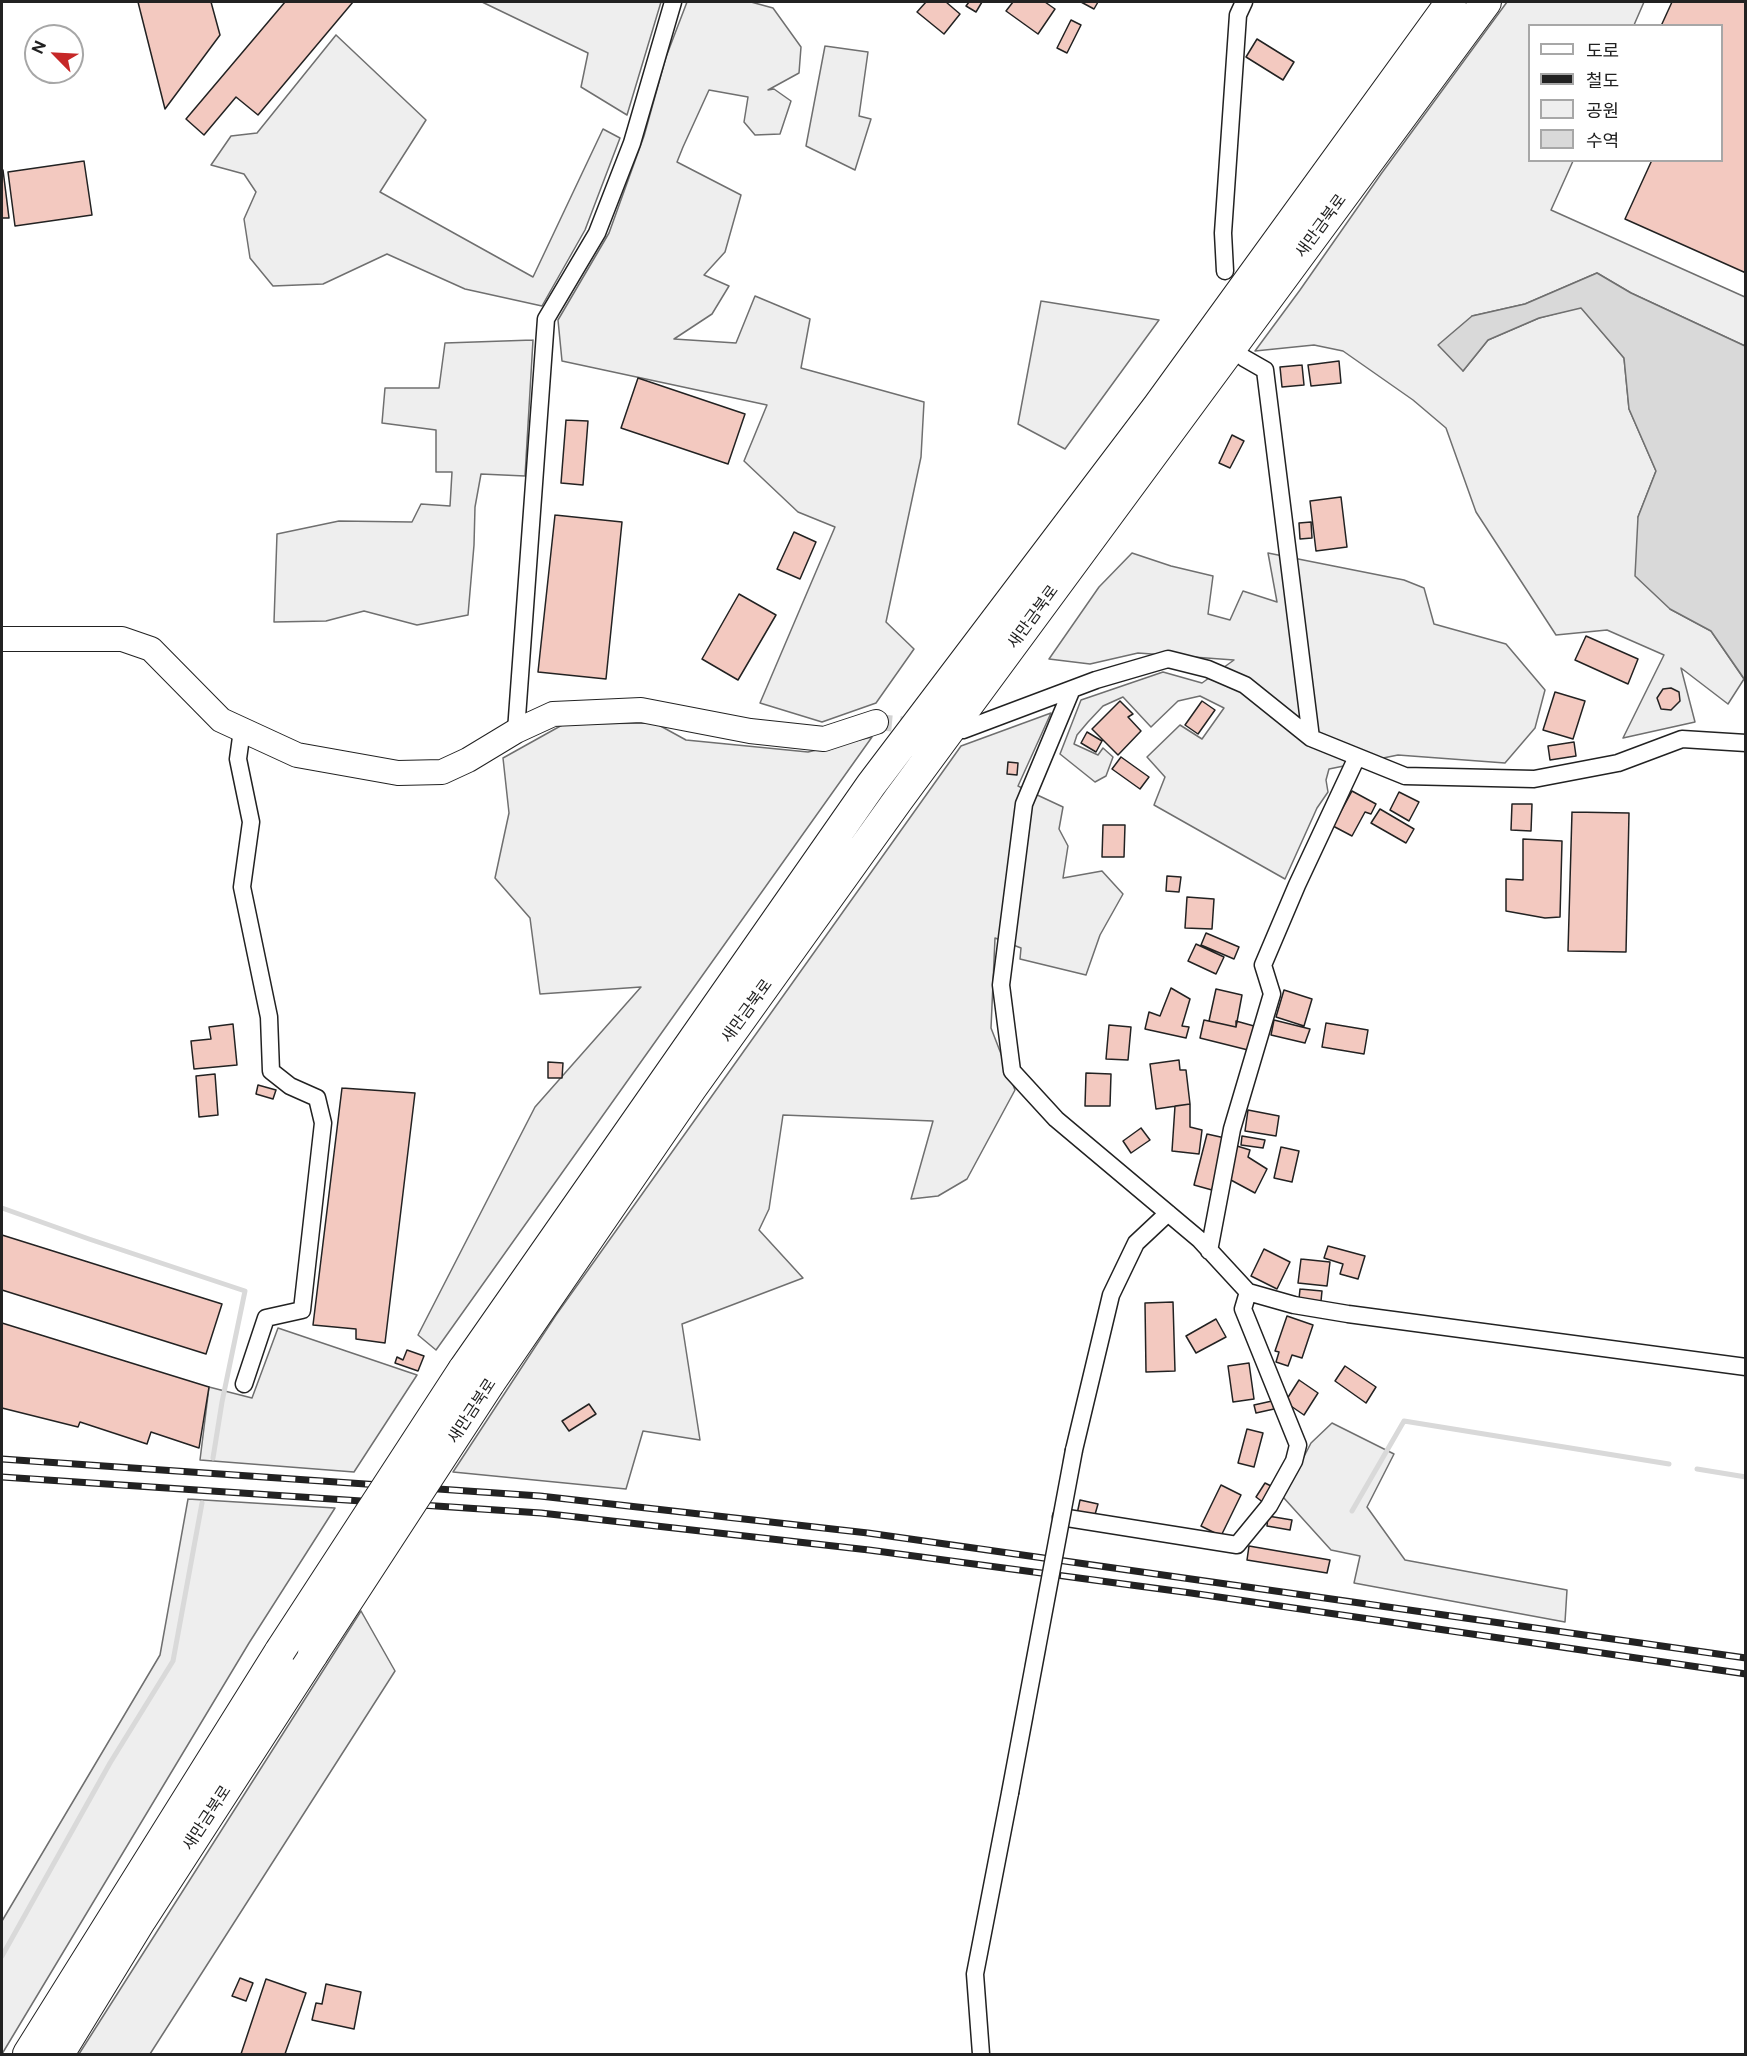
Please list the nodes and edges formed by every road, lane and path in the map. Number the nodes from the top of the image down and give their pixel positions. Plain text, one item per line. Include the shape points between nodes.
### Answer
1 (673, 2) edge
2 (1244, 2) edge
3 (1451, 2) edge
4 (1486, 2) edge
5 (1225, 271) dead end
6 (1244, 358) dead end
7 (2, 639) edge
8 (1072, 689) junction
9 (876, 722) tunnel mouth
10 (242, 730) junction
11 (963, 730) dead end
12 (516, 731) junction
13 (1311, 738) junction
14 (1746, 743) edge
15 (1358, 756) junction
16 (1168, 1213) junction
17 (1209, 1251) junction
18 (1248, 1292) junction
19 (1746, 1367) edge
20 (244, 1384) dead end
21 (1061, 1516) junction
22 (28, 2055) edge
23 (59, 2055) edge
24 (981, 2055) edge

1 - 12 street via 632,143 597,233 546,319
2 - 5 street via 1238,15 1223,233
3 - 22 highway, 새만금북로, bridge via 1158,406 872,785 463,1370 280,1651
4 - 23 highway, 새만금북로, bridge via 898,800 691,1089 489,1384 312,1654
6 - 13 street via 1264,370
7 - 10 street via 122,639 151,648 221,720
8 - 11 street
8 - 13 street via 1168,659 1208,669 1245,685
8 - 16 street via 1024,804 1001,985 1012,1071 1056,1119
9 - 12 street via 824,739 640,710 553,714
10 - 12 street via 297,755 398,772 442,772
10 - 20 street via 238,759 251,822 242,887 269,1017 271,1071 290,1086 317,1098 323,1122 302,1310 266,1318
13 - 15 street
14 - 15 street via 1682,738 1618,763 1534,779 1405,776
15 - 17 street via 1263,965 1272,994 1232,1129
16 - 17 street
16 - 21 street, bridge via 1136,1243 1111,1294
17 - 18 street
18 - 19 street via 1348,1314
18 - 21 street via 1243,1309 1298,1445 1294,1461 1269,1506 1237,1545
21 - 24 street, bridge via 975,1974

